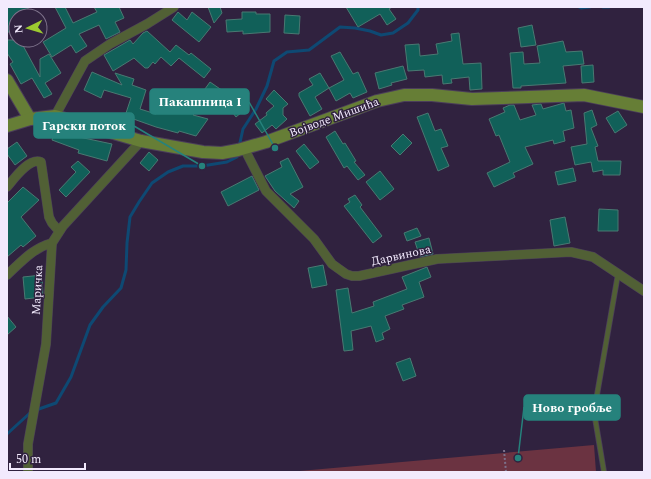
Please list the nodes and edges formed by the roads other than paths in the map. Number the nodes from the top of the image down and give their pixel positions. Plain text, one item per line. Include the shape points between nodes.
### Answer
1 (174, 7) edge
2 (7, 80) edge
3 (644, 106) edge
4 (55, 116) junction
5 (30, 119) junction
6 (7, 126) edge
7 (141, 141) junction
8 (248, 147) junction
9 (7, 187) edge
10 (59, 231) junction
11 (52, 243) junction
12 (618, 274) junction
13 (7, 275) edge
14 (644, 291) edge
15 (28, 472) edge
16 (604, 472) edge

1 - 4 street via 85,61
2 - 5 street
3 - 8 street, Војводе Мишића via 584,95 472,99 404,95 377,101
4 - 5 street, Војводе Мишића
4 - 7 street, Војводе Мишића
5 - 6 street, Војводе Мишића
7 - 8 street, Војводе Мишића via 203,152 222,153
7 - 10 street, Маричка
8 - 12 street, Дарвинова via 266,191 314,239 332,264 346,274 359,276 437,259 571,252 593,257
9 - 10 street via 27,166 33,162 41,162 49,217
10 - 11 street, Маричка
11 - 13 street via 30,253
11 - 15 street, Маричка via 46,344 28,444
12 - 14 street, Дарвинова
12 - 16 lane via 594,412

